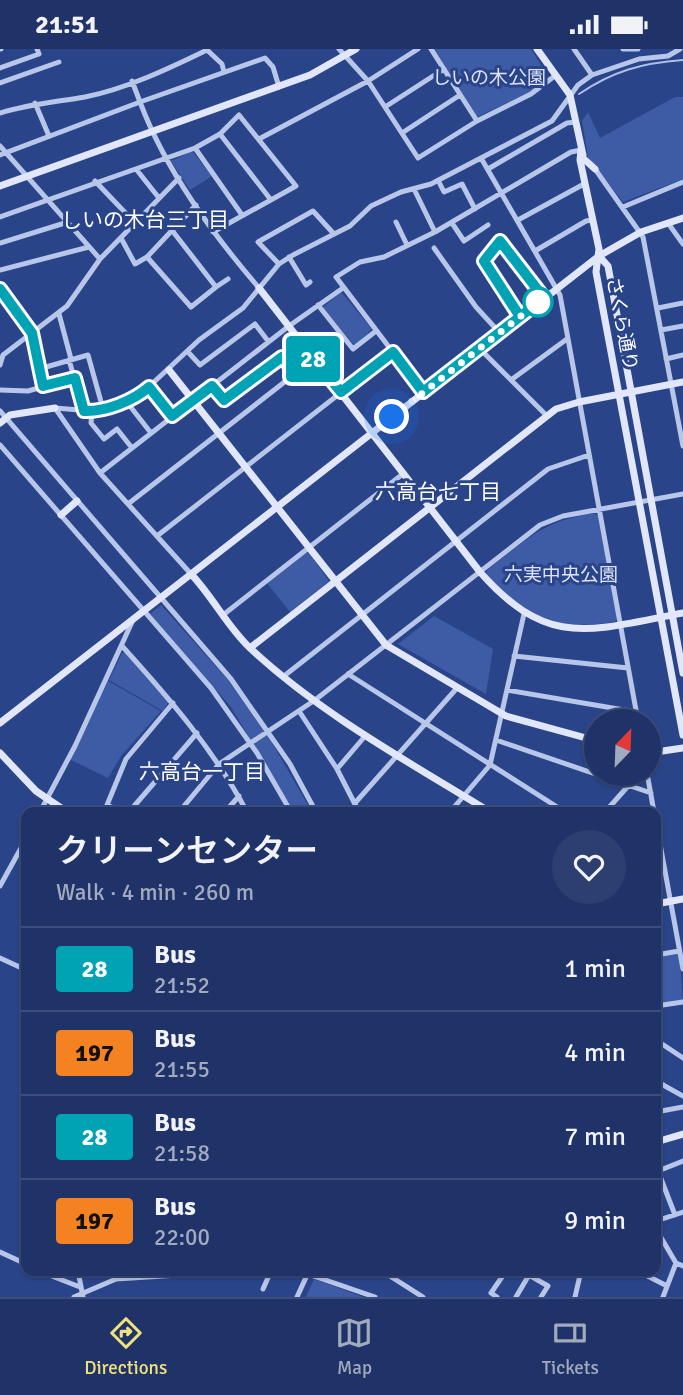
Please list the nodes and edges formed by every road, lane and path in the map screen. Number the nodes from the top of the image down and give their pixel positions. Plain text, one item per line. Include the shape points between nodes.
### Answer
1 (37, 49) edge
2 (339, 49) edge
3 (356, 49) edge
4 (418, 49) edge
5 (431, 49) edge
6 (537, 49) edge
7 (574, 49) edge
8 (624, 49) edge
9 (636, 49) edge
10 (680, 49) edge
11 (206, 50) edge
12 (345, 56) junction
13 (28, 58) junction
14 (60, 62) dead end
15 (0, 68) edge
16 (444, 69) junction
17 (33, 71) junction
18 (225, 72) junction
19 (556, 75) junction
20 (592, 75) junction
21 (132, 81) junction
22 (368, 81) junction
23 (0, 83) edge
24 (279, 87) junction
25 (460, 95) junction
26 (570, 95) junction
27 (139, 102) junction
28 (35, 103) junction
29 (385, 107) junction
30 (0, 113) edge
31 (477, 121) junction
32 (576, 122) junction
33 (151, 133) junction
34 (402, 133) junction
35 (220, 134) junction
36 (49, 136) junction
37 (259, 139) junction
38 (0, 146) edge
39 (195, 148) junction
40 (3, 154) edge
41 (582, 155) junction
42 (166, 158) junction
43 (481, 158) junction
44 (136, 169) junction
45 (488, 169) junction
46 (590, 171) junction
47 (28, 176) junction
48 (179, 178) junction
49 (438, 180) junction
50 (95, 181) junction
51 (683, 182) edge
52 (584, 184) junction
53 (0, 186) edge
54 (414, 189) junction
55 (502, 193) junction
56 (159, 198) junction
57 (48, 199) junction
58 (271, 200) junction
59 (196, 205) junction
60 (623, 207) junction
61 (475, 209) junction
62 (242, 215) junction
63 (0, 217) edge
64 (593, 218) junction
65 (683, 218) edge
66 (518, 220) junction
67 (68, 222) junction
68 (396, 222) dead end
69 (135, 223) junction
70 (452, 223) junction
71 (668, 223) junction
72 (488, 225) dead end
73 (171, 229) junction
74 (213, 232) junction
75 (435, 232) junction
76 (640, 232) junction
77 (334, 234) junction
78 (121, 238) junction
79 (0, 243) edge
80 (683, 244) edge
81 (407, 246) junction
82 (89, 247) junction
83 (434, 248) dead end
84 (535, 251) junction
85 (599, 256) junction
86 (147, 257) junction
87 (289, 257) junction
88 (100, 259) junction
89 (279, 264) junction
90 (0, 270) edge
91 (228, 279) dead end
92 (310, 282) dead end
93 (216, 288) junction
94 (259, 288) junction
95 (343, 288) junction
96 (557, 288) junction
97 (0, 289) edge
98 (544, 298) junction
99 (683, 303) edge
100 (318, 305) junction
101 (657, 308) junction
102 (59, 314) junction
103 (520, 316) junction
104 (289, 325) junction
105 (683, 326) edge
106 (662, 330) junction
107 (376, 331) junction
108 (499, 332) junction
109 (30, 333) junction
110 (567, 339) junction
111 (268, 341) junction
112 (479, 348) junction
113 (188, 352) junction
114 (393, 352) junction
115 (683, 355) edge
116 (314, 359) junction
117 (666, 359) junction
118 (70, 360) junction
119 (0, 365) edge
120 (38, 369) junction
121 (169, 370) junction
122 (296, 373) junction
123 (75, 378) junction
124 (511, 380) junction
125 (683, 382) edge
126 (672, 384) junction
127 (43, 386) junction
128 (212, 386) junction
129 (149, 387) junction
130 (0, 390) edge
131 (341, 392) junction
132 (423, 392) junction
133 (631, 392) junction
134 (620, 394) junction
135 (193, 400) junction
136 (126, 401) junction
137 (579, 401) junction
138 (55, 408) junction
139 (103, 409) junction
140 (680, 409) edge
141 (84, 411) junction
142 (93, 411) junction
143 (547, 415) junction
144 (172, 416) junction
145 (2, 417) edge
146 (219, 432) junction
147 (372, 432) junction
148 (151, 433) junction
149 (682, 435) edge
150 (0, 445) edge
151 (683, 446) edge
152 (132, 448) junction
153 (589, 454) junction
154 (246, 467) junction
155 (100, 473) junction
156 (404, 473) junction
157 (683, 494) edge
158 (652, 500) junction
159 (77, 501) junction
160 (639, 502) junction
161 (128, 504) junction
162 (276, 507) junction
163 (431, 507) junction
164 (599, 509) junction
165 (61, 515) junction
166 (157, 536) junction
167 (457, 541) junction
168 (309, 547) junction
169 (481, 572) junction
170 (191, 574) junction
171 (335, 581) junction
172 (161, 597) junction
173 (144, 610) junction
174 (683, 613) edge
175 (524, 614) junction
176 (223, 615) junction
177 (361, 615) junction
178 (672, 615) junction
179 (660, 616) junction
180 (133, 619) junction
181 (620, 624) junction
182 (386, 645) junction
183 (122, 646) junction
184 (250, 648) junction
185 (514, 656) junction
186 (628, 668) junction
187 (683, 673) edge
188 (348, 674) junction
189 (284, 676) junction
190 (457, 688) junction
191 (507, 690) junction
192 (315, 700) junction
193 (173, 703) junction
194 (618, 709) edge
195 (635, 709) edge
196 (299, 711) junction
197 (502, 714) junction
198 (0, 723) edge
199 (424, 725) junction
200 (269, 731) junction
201 (197, 733) junction
202 (366, 735) junction
203 (683, 735) edge
204 (584, 737) edge
205 (496, 740) junction
206 (251, 744) junction
207 (683, 748) edge
208 (662, 752) edge
209 (0, 753) edge
210 (399, 755) junction
211 (7, 760) junction
212 (219, 764) junction
213 (491, 765) junction
214 (0, 766) edge
215 (337, 769) junction
216 (584, 770) edge
217 (628, 786) edge
218 (632, 786) edge
219 (650, 786) edge
220 (651, 793) junction
221 (239, 796) junction
222 (465, 796) junction
223 (47, 799) junction
224 (355, 803) junction
225 (43, 807) edge
226 (59, 807) edge
227 (113, 807) edge
228 (133, 807) edge
229 (183, 807) edge
230 (229, 807) edge
231 (244, 807) edge
232 (289, 807) edge
233 (313, 807) edge
234 (357, 807) edge
235 (455, 807) edge
236 (482, 807) edge
237 (557, 807) edge
238 (611, 807) edge
239 (653, 807) edge
240 (21, 848) edge
241 (661, 858) edge
242 (0, 886) edge
243 (683, 899) edge
244 (671, 901) junction
245 (661, 903) edge
246 (679, 951) junction
247 (661, 954) edge
248 (0, 958) edge
249 (21, 968) edge
250 (683, 969) edge
251 (683, 1002) edge
252 (661, 1005) edge
253 (661, 1045) edge
254 (683, 1059) edge
255 (661, 1084) edge
256 (683, 1096) edge
257 (683, 1107) edge
258 (661, 1111) edge
259 (683, 1134) edge
260 (661, 1141) edge
261 (683, 1161) edge
262 (661, 1170) edge
263 (661, 1179) edge
264 (683, 1212) edge
265 (675, 1215) junction
266 (661, 1219) edge
267 (661, 1236) edge
268 (0, 1252) edge
269 (21, 1262) edge
270 (680, 1264) edge
271 (49, 1276) edge
272 (133, 1276) edge
273 (269, 1276) edge
274 (307, 1276) edge
275 (320, 1276) edge
276 (390, 1276) edge
277 (503, 1276) edge
278 (528, 1276) edge
279 (531, 1276) edge
280 (580, 1276) edge
281 (648, 1276) edge
282 (667, 1286) junction
283 (263, 1289) dead end
284 (81, 1292) edge
285 (74, 1297) edge
286 (296, 1297) edge
287 (375, 1297) edge
288 (423, 1297) edge
289 (497, 1297) edge
290 (516, 1297) edge
291 (541, 1297) edge
292 (575, 1297) edge
293 (663, 1297) edge

1 - 13 street via 39,54
2 - 12 street
3 - 12 street
4 - 22 street
5 - 16 street
6 - 19 street
7 - 20 street
8 - 9 street
10 - 20 street
11 - 18 street
11 - 21 street
12 - 22 street
12 - 24 street
13 - 15 street
13 - 17 street
14 - 17 street
16 - 25 street
16 - 29 street
17 - 23 street
18 - 24 street via 265,58
18 - 27 street
19 - 26 street
19 - 31 street via 531,94
20 - 26 street
21 - 27 street
21 - 28 street via 87,97
22 - 29 street
22 - 37 street
24 - 33 street
25 - 31 street
25 - 34 street
26 - 32 street
26 - 43 street via 552,121
27 - 33 street
27 - 36 street
28 - 30 street
28 - 36 street
29 - 34 street
31 - 34 street via 420,158
32 - 41 street
32 - 45 street
33 - 42 street
33 - 47 street
35 - 37 street via 239,115
35 - 39 street
35 - 58 street
36 - 40 street
37 - 58 street via 296,186
38 - 40 street
39 - 42 street
39 - 62 street
40 - 47 street
41 - 46 street
41 - 52 street
41 - 55 street via 571,152
42 - 44 street
42 - 48 street
43 - 45 street
43 - 49 street
44 - 50 street
44 - 56 street
45 - 55 street
46 - 60 street
46 - 64 street
47 - 53 street
47 - 57 street
48 - 56 street
48 - 59 street
49 - 54 street
49 - 61 street via 444,192 462,184
50 - 57 street
50 - 69 street
51 - 60 street
52 - 64 street
52 - 66 street
54 - 75 street
54 - 77 street via 371,206
55 - 61 street
55 - 66 street
56 - 69 street
57 - 63 street
57 - 67 street
58 - 62 street
59 - 73 street
59 - 74 street
60 - 76 street
61 - 70 street
62 - 74 street
64 - 84 street
64 - 85 street
65 - 71 street
66 - 84 street
67 - 79 street
67 - 82 street
68 - 81 street
69 - 78 street
70 - 72 street via 464,241
70 - 75 street
71 - 76 street
71 - 80 street
73 - 86 street
73 - 93 street
74 - 94 street
75 - 81 street
76 - 85 street
76 - 101 street
77 - 87 street
77 - 89 street via 313,211 258,242
78 - 86 street via 135,264
78 - 88 street
81 - 95 street via 360,262 336,277
82 - 88 street
82 - 90 street
83 - 108 street
84 - 96 street
85 - 96 street
85 - 133 street, さくら通り via 608,266
85 - 134 street, さくら通り via 596,272
86 - 93 street via 191,307
87 - 89 street
87 - 92 street via 306,285
88 - 102 street
89 - 94 street
91 - 93 street
94 - 104 street
94 - 113 street via 243,308
95 - 100 street
95 - 107 street
96 - 98 street
96 - 110 street
97 - 109 street
98 - 103 street
98 - 103 street via 500,241 484,261
99 - 101 street
100 - 104 street
100 - 107 street via 353,349
101 - 106 street
102 - 109 street
102 - 118 street
103 - 108 street
104 - 111 street
104 - 116 street
105 - 106 street
106 - 117 street
107 - 114 street
108 - 112 street
109 - 119 street via 4,355
109 - 120 street
110 - 124 street
110 - 137 street
111 - 113 street via 255,324 200,365
111 - 128 street
112 - 124 street
112 - 132 street
113 - 121 street
114 - 131 street
114 - 132 street
115 - 117 street
116 - 122 street
116 - 131 street
117 - 126 street
118 - 120 street
118 - 123 street
118 - 139 street via 88,355
120 - 127 street
121 - 129 street
121 - 135 street
122 - 128 street via 282,357 224,400
122 - 146 street
123 - 127 street
123 - 141 street
124 - 143 street
125 - 126 street
126 - 133 street
126 - 140 street
127 - 130 street via 28,391
128 - 135 street
129 - 136 street
129 - 144 street
131 - 147 street
131 - 154 street
132 - 147 street
133 - 134 street
133 - 158 street, さくら通り
134 - 137 street
134 - 160 street, さくら通り
135 - 144 street
135 - 146 street
136 - 139 street
136 - 148 street
137 - 143 street
137 - 153 street
138 - 141 street
138 - 145 street
138 - 155 street
139 - 142 street
140 - 149 street
141 - 142 street
142 - 152 street via 91,423 104,439 117,429
143 - 163 street
144 - 148 street
145 - 159 street
146 - 154 street
146 - 161 street
147 - 156 street
147 - 162 street
148 - 152 street
149 - 151 street
150 - 165 street
152 - 155 street
153 - 164 street
153 - 167 street via 548,469
154 - 162 street
154 - 166 street
155 - 161 street
156 - 163 street
156 - 168 street
157 - 158 street
158 - 160 street
158 - 178 street, さくら通り
159 - 165 street
159 - 172 street
160 - 164 street
160 - 179 street, さくら通り
161 - 166 street
162 - 168 street
162 - 170 street
163 - 167 street
163 - 171 street
164 - 169 street via 540,525
164 - 181 street
165 - 173 street
166 - 170 street
167 - 169 street
167 - 177 street
168 - 171 street
168 - 176 street
169 - 175 street
169 - 182 street
170 - 172 street
170 - 176 street
171 - 177 street
171 - 184 street
172 - 173 street
172 - 200 street
173 - 180 street
173 - 206 street via 211,688
174 - 178 street
175 - 181 street via 565,628
175 - 185 street
176 - 184 street
177 - 182 street
177 - 189 street
178 - 179 street
178 - 187 street, さくら通り
179 - 181 street
179 - 203 street, さくら通り
180 - 183 street
180 - 198 street
181 - 186 street
182 - 188 street
182 - 190 street
183 - 193 street
183 - 223 street
184 - 189 street
185 - 186 street
185 - 191 street
186 - 195 street
188 - 192 street
188 - 199 street
189 - 192 street
190 - 197 street
190 - 199 street
191 - 194 street
191 - 197 street
192 - 196 street
192 - 202 street
193 - 201 street
193 - 227 street via 126,759 107,804
196 - 200 street
196 - 215 street
197 - 204 street
197 - 205 street
199 - 210 street
199 - 213 street
200 - 206 street
200 - 233 street
201 - 212 street
201 - 228 street
202 - 210 street
202 - 215 street
205 - 213 street
205 - 216 street
206 - 212 street
206 - 232 street
207 - 208 street
209 - 211 street
210 - 222 street
210 - 224 street
211 - 214 street
211 - 223 street
212 - 221 street
212 - 229 street
213 - 222 street
213 - 237 street
215 - 224 street
217 - 238 street
218 - 220 street
219 - 220 street
220 - 239 street
221 - 230 street
221 - 231 street
222 - 235 street
222 - 236 street
223 - 225 street
223 - 226 street
224 - 234 street
240 - 242 street
241 - 244 street
243 - 244 street
244 - 245 street
244 - 246 street
246 - 247 street
246 - 250 street
248 - 249 street
251 - 252 street
253 - 254 street
255 - 256 street
257 - 258 street
259 - 260 street
261 - 262 street
263 - 265 street
264 - 265 street
265 - 266 street
267 - 270 street
268 - 269 street
270 - 282 street
271 - 284 street
272 - 284 street
273 - 283 street
274 - 286 street
275 - 287 street
276 - 288 street
277 - 289 street via 491,1293
278 - 290 street
279 - 291 street via 548,1286
280 - 292 street
281 - 282 street
282 - 293 street
284 - 285 street

